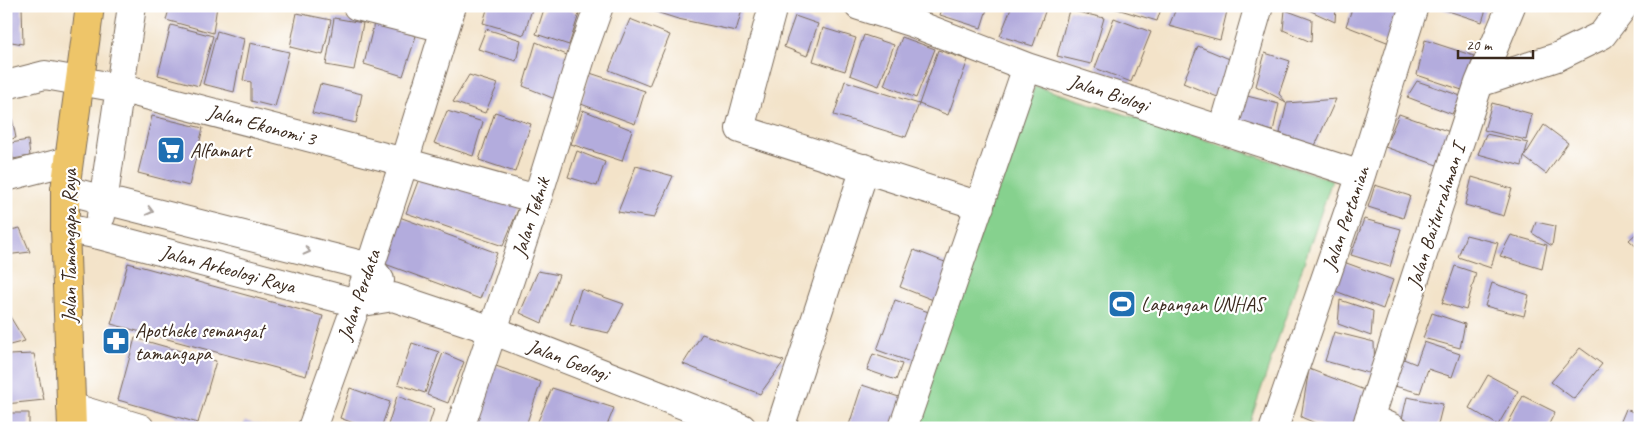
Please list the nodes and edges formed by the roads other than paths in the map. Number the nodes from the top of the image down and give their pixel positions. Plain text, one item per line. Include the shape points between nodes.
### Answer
1 (90, 6) edge
2 (132, 6) edge
3 (357, 6) edge
4 (599, 6) edge
5 (773, 6) edge
6 (859, 6) edge
7 (1259, 6) edge
8 (1414, 6) edge
9 (1511, 6) edge
10 (1624, 6) edge
11 (916, 15) edge
12 (448, 17) edge
13 (1027, 67) junction
14 (80, 81) junction
15 (1480, 83) junction
16 (6, 85) edge
17 (119, 88) junction
18 (1223, 130) junction
19 (68, 160) junction
20 (404, 162) junction
21 (865, 168) junction
22 (1361, 175) junction
23 (6, 177) edge
24 (65, 190) junction
25 (102, 199) junction
26 (538, 199) junction
27 (980, 206) junction
28 (65, 228) junction
29 (100, 235) junction
30 (370, 267) junction
31 (393, 297) junction
32 (357, 303) junction
33 (492, 330) junction
34 (72, 417) edge
35 (1376, 424) edge
36 (140, 428) edge
37 (312, 428) edge
38 (460, 428) edge
39 (742, 428) edge
40 (780, 428) edge
41 (903, 428) edge
42 (1274, 428) edge

1 - 14 main road, Jalan Tamangapa Raya
2 - 17 street
3 - 12 street
4 - 26 street, Jalan Teknik
5 - 21 street via 740,129
6 - 11 street, Jalan Biologi
7 - 18 street
8 - 22 street, Jalan Pertanian
9 - 15 street, Jalan Baiturrahman I
10 - 15 street via 1602,35 1557,57
11 - 13 street, Jalan Biologi
12 - 20 street, Jalan Perdata
13 - 18 street, Jalan Biologi
13 - 27 street
14 - 16 street, Jalan Ekonomi 3 via 45,75
14 - 17 street, Jalan Ekonomi 3
14 - 19 main road, Jalan Tamangapa Raya
15 - 35 street, Jalan Baiturrahman I
17 - 20 street, Jalan Ekonomi 3
17 - 25 street
18 - 22 street, Jalan Biologi
19 - 23 street
19 - 24 main road, Jalan Tamangapa Raya
20 - 26 street, Jalan Ekonomi 3
20 - 30 street, Jalan Perdata
21 - 27 street
21 - 40 street
22 - 42 street, Jalan Pertanian
24 - 25 street
24 - 28 main road, Jalan Tamangapa Raya
25 - 29 street
25 -> 30 street
26 - 33 street, Jalan Teknik
27 - 41 street
28 - 29 street, Jalan Arkeologi Raya
28 - 34 main road, Jalan Tamangapa Raya
29 - 32 street, Jalan Arkeologi Raya
30 - 31 street
30 - 32 street, Jalan Perdata
31 - 32 street, Jalan Geologi
31 - 33 street, Jalan Geologi
32 - 37 street, Jalan Perdata
33 - 38 street, Jalan Teknik
33 - 39 street, Jalan Geologi
34 - 36 street

